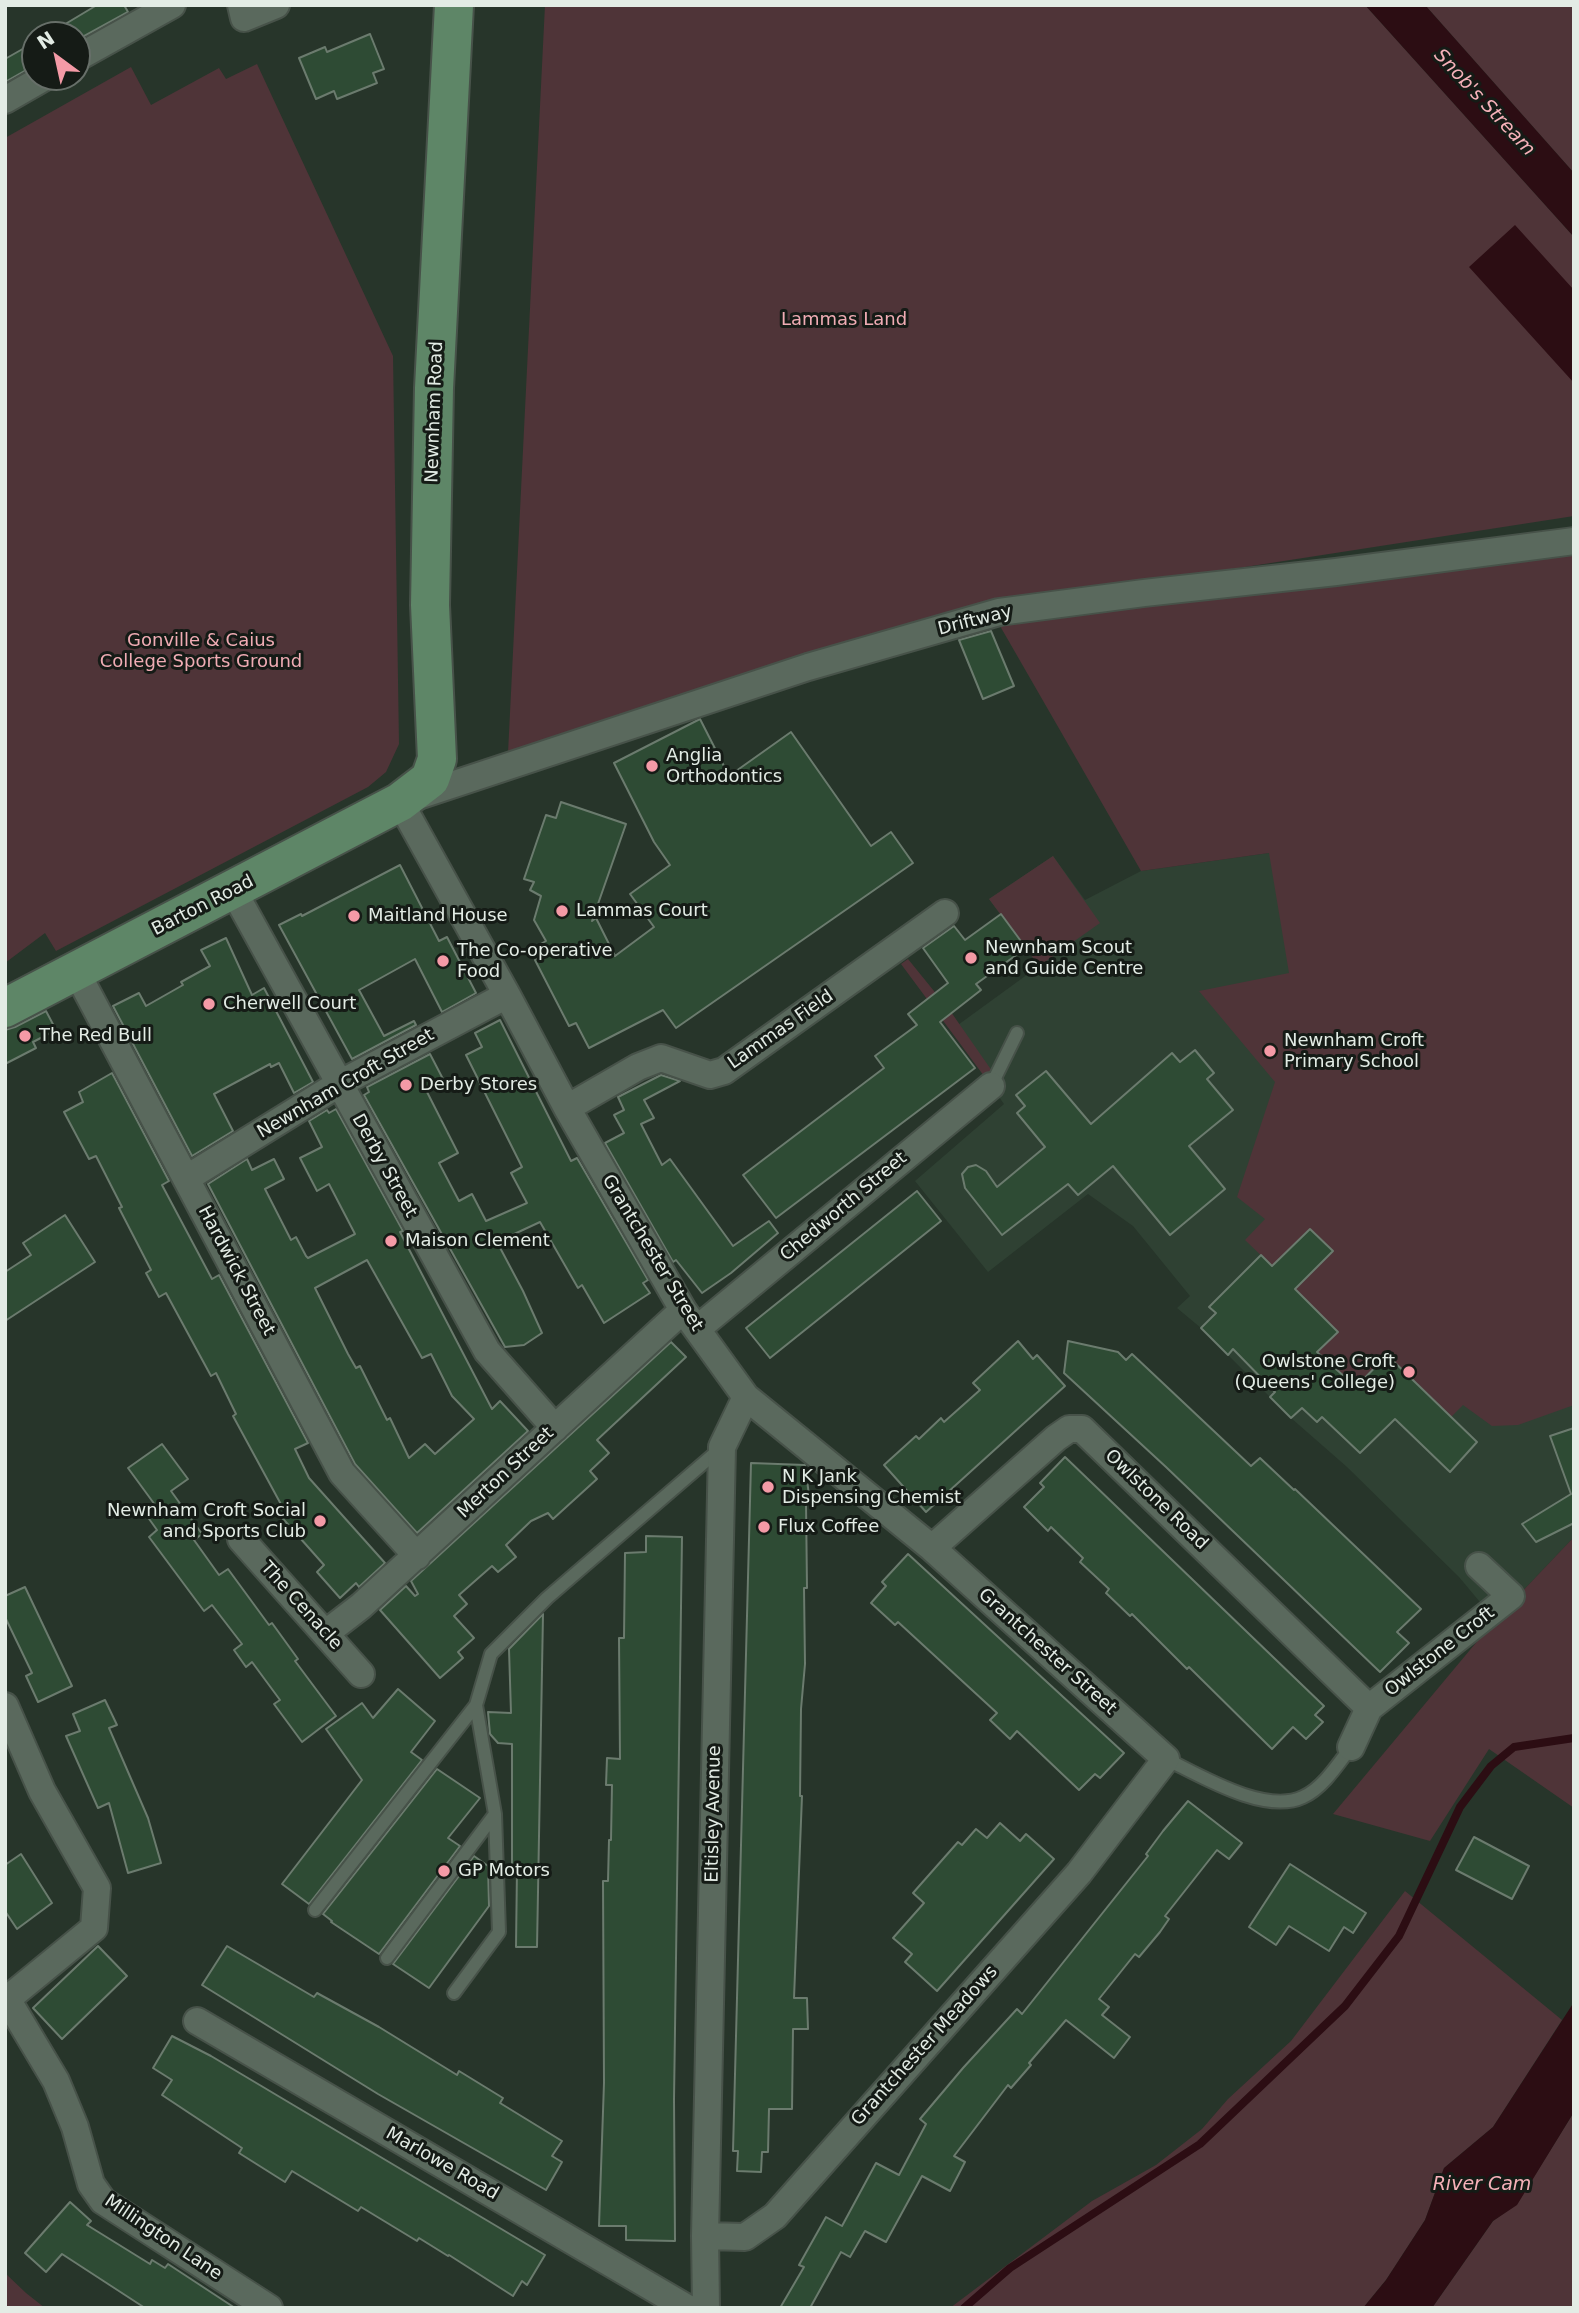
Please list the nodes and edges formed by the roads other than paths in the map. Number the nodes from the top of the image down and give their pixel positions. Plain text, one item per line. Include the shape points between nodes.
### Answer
1 (172, 5) edge
2 (276, 5) edge
3 (454, 5) edge
4 (241, 15) edge
5 (91, 50) edge
6 (21, 91) edge
7 (5, 100) edge
8 (1574, 541) edge
9 (400, 803) junction
10 (233, 890) junction
11 (946, 913) dead end
12 (76, 971) junction
13 (507, 995) junction
14 (5, 1008) edge
15 (1017, 1033) dead end
16 (340, 1084) junction
17 (991, 1086) joint
18 (567, 1108) junction
19 (187, 1178) junction
20 (690, 1320) junction
21 (746, 1397) junction
22 (555, 1428) junction
23 (722, 1447) junction
24 (242, 1539) dead end
25 (932, 1548) junction
26 (417, 1556) junction
27 (1479, 1566) dead end
28 (326, 1633) junction
29 (361, 1674) dead end
30 (475, 1705) junction
31 (5, 1706) edge
32 (1368, 1708) junction
33 (1351, 1747) joint
34 (1166, 1759) junction
35 (495, 1814) junction
36 (315, 1910) dead end
37 (387, 1958) dead end
38 (454, 1993) dead end
39 (6, 2000) edge
40 (197, 2021) dead end
41 (705, 2236) junction
42 (269, 2308) edge
43 (687, 2308) edge
44 (706, 2308) edge

1 - 5 street
2 - 4 street
3 - 9 main road, Newnham Road via 434,402 430,605 437,759 430,779
6 - 7 street
8 - 9 street, Driftway via 999,612 807,667
9 - 10 main road, Barton Road
9 - 13 street, Grantchester Street
10 - 12 main road, Barton Road
10 - 16 street, Derby Street
11 - 18 street, Lammas Field via 724,1071 710,1075 661,1058
12 - 14 main road, Barton Road
12 - 19 street, Hardwick Street
13 - 16 street, Newnham Croft Street
13 - 18 street, Grantchester Street
15 - 17 lane
16 - 19 street, Newnham Croft Street
16 - 22 street, Derby Street via 487,1351
17 - 20 street, Chedworth Street
18 - 20 street, Grantchester Street
19 - 26 street, Hardwick Street via 342,1474
20 - 21 street, Grantchester Street
20 - 22 street, Merton Street
21 - 23 street, Eltisley Avenue
21 - 25 street, Grantchester Street
22 - 26 street, Merton Street
23 - 30 lane via 547,1598 491,1654
23 - 41 street, Eltisley Avenue
24 - 28 street, The Cenacle
25 - 32 street, Owlstone Road via 1056,1438 1069,1429 1082,1429
25 - 34 street, Grantchester Street
26 - 28 street, Merton Street
27 - 32 street, Owlstone Croft via 1511,1597
28 - 29 street, The Cenacle
30 - 35 lane
30 - 36 lane
31 - 39 street via 42,1791 97,1888 94,1928
32 - 33 street, Owlstone Croft
33 - 34 lane via 1329,1776 1304,1797 1278,1803 1237,1792
34 - 41 street, Grantchester Meadows via 1079,1873 775,2216 745,2237
35 - 37 lane
35 - 38 lane via 499,1932
39 - 42 street, Millington Lane via 57,2081 91,2184 103,2201
40 - 43 street, Marlowe Road
41 - 44 street

